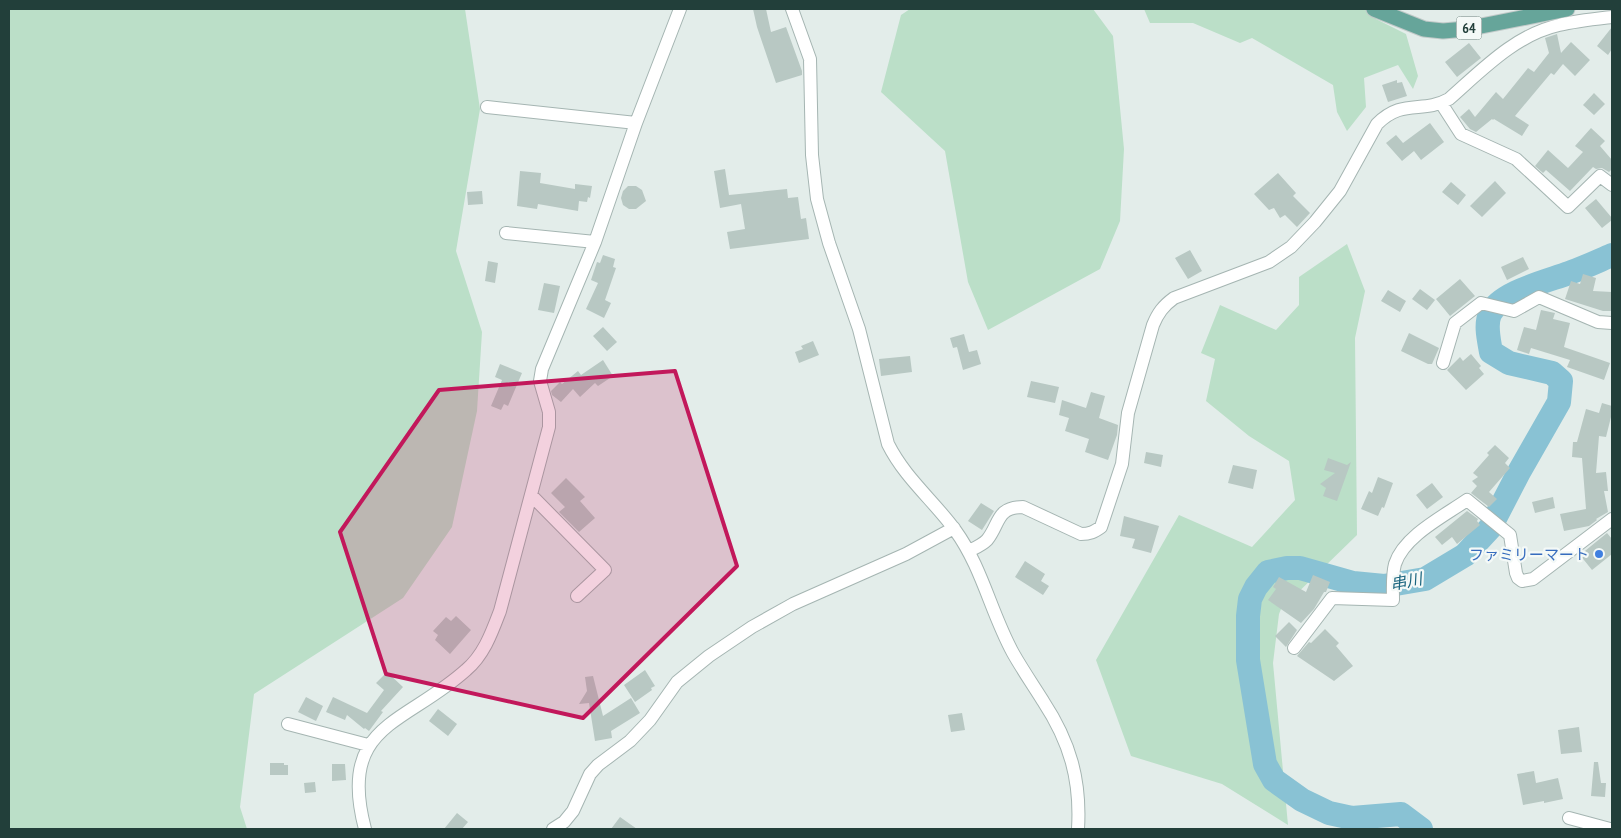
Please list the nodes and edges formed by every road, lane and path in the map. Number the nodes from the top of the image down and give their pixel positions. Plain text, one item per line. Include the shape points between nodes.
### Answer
1 (680, 9) edge
2 (792, 9) edge
3 (1374, 9) edge
4 (1567, 9) edge
5 (1612, 17) edge
6 (1441, 104) junction
7 (487, 107) dead end
8 (636, 123) junction
9 (1612, 185) edge
10 (506, 233) dead end
11 (594, 242) junction
12 (1612, 323) edge
13 (1443, 363) dead end
14 (531, 495) junction
15 (1612, 519) edge
16 (954, 528) junction
17 (969, 551) junction
18 (577, 596) dead end
19 (1294, 648) dead end
20 (288, 724) dead end
21 (368, 744) junction
22 (1570, 818) dead end
23 (365, 829) edge
24 (553, 829) edge
25 (1078, 829) edge
26 (1610, 829) edge

1 - 8 street
2 - 16 street via 810,59 812,155 817,199 859,329 888,444 896,461
3 - 4 main road, 64 via 1424,29 1443,31
5 - 6 street via 1559,25 1522,39
6 - 9 street via 1460,134 1516,159 1568,207 1600,176
6 - 17 street via 1407,107 1385,116 1377,124 1340,191 1291,247 1268,262 1184,293 1164,305 1153,324 1128,413 1122,464 1100,527 1095,532 1082,534 1023,507 1016,507 1002,514 987,540
7 - 8 street
8 - 11 street
10 - 11 street
11 - 14 street via 542,369 540,381 550,427
12 - 13 street via 1598,322 1539,297 1514,311 1481,303 1455,323
14 - 18 street via 605,570
14 - 21 street via 500,611 480,654 462,674 386,725
15 - 19 street via 1533,580 1522,581 1516,573 1510,535 1468,500 1414,536 1403,550 1395,564 1394,600 1332,598
16 - 17 street
16 - 24 street via 906,554 793,604 709,656 677,682 650,720 630,741 598,765 590,774 574,812
17 - 25 street via 1012,652 1070,751 1077,780
20 - 21 street
21 - 23 street via 358,781 358,799
22 - 26 street

